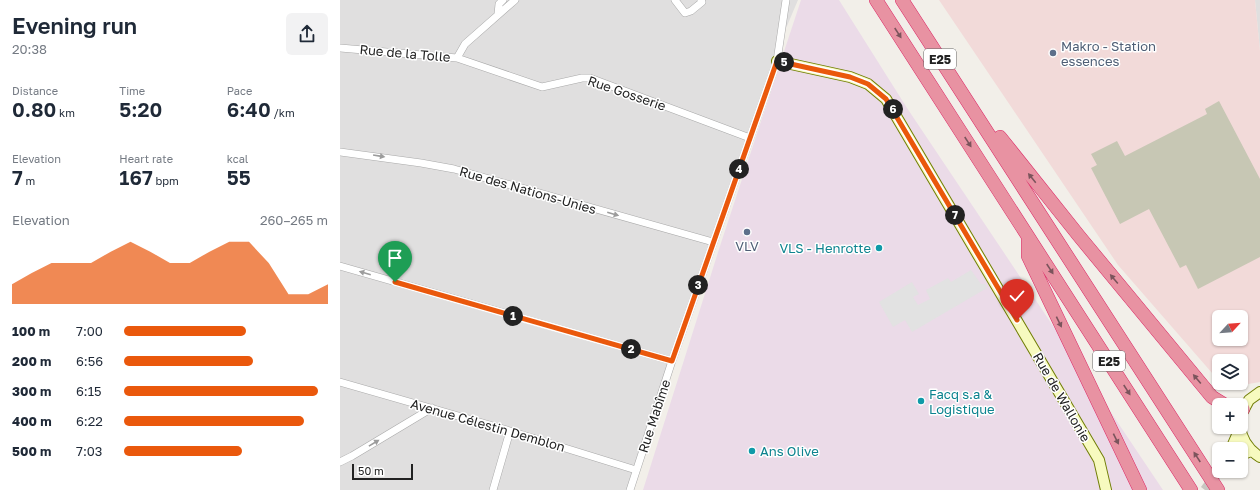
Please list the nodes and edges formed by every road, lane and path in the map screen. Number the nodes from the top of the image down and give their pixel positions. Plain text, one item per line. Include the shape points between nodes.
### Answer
1 (503, 0) edge
2 (514, 0) edge
3 (675, 0) edge
4 (701, 0) edge
5 (786, 0) edge
6 (876, 0) edge
7 (902, 0) edge
8 (909, 0) edge
9 (498, 14) junction
10 (340, 48) edge
11 (457, 58) junction
12 (777, 61) junction
13 (750, 138) junction
14 (340, 152) edge
15 (1028, 236) junction
16 (713, 242) junction
17 (340, 266) edge
18 (672, 361) junction
19 (340, 382) edge
20 (1260, 392) edge
21 (1214, 398) edge
22 (1248, 402) edge
23 (432, 408) junction
24 (510, 431) junction
25 (1241, 434) edge
26 (1256, 454) edge
27 (340, 462) edge
28 (636, 470) junction
29 (493, 490) edge
30 (630, 490) edge
31 (1106, 490) edge
32 (1140, 490) edge
33 (1191, 490) edge
34 (1218, 490) edge

1 - 9 street, Rue de la Tolle via 499,4
2 - 9 street, Rue de la Tolle
3 - 4 street via 685,13 692,11 702,2
5 - 12 street, Rue Mabîme
6 -> 15 highway, E25
34 -> 7 highway, E25
21 -> 8 highway via 1006,145
9 - 11 street, Rue de la Tolle via 464,44
10 - 11 street, Rue de la Tolle
11 - 13 street, Rue Gosserie via 542,87 590,78
12 - 13 street, Rue Mabîme
12 - 31 street, Rue de Wallonie via 850,77 868,84 886,99 1099,460
13 - 16 street, Rue Mabîme
14 -> 16 street, Rue des Nations-Unies via 454,169
15 -> 32 highway via 1028,256
15 -> 33 highway, E25
16 - 18 street, Rue Mabîme
18 -> 17 street
18 - 28 street, Rue Mabîme
19 - 23 street, Avenue Célestin Demblon
20 - 22 street
23 - 24 street, Avenue Célestin Demblon
27 -> 23 street
24 - 28 street, Avenue Célestin Demblon
24 - 29 street
25 - 26 street via 1243,441
28 - 30 street, Rue Mabîme

